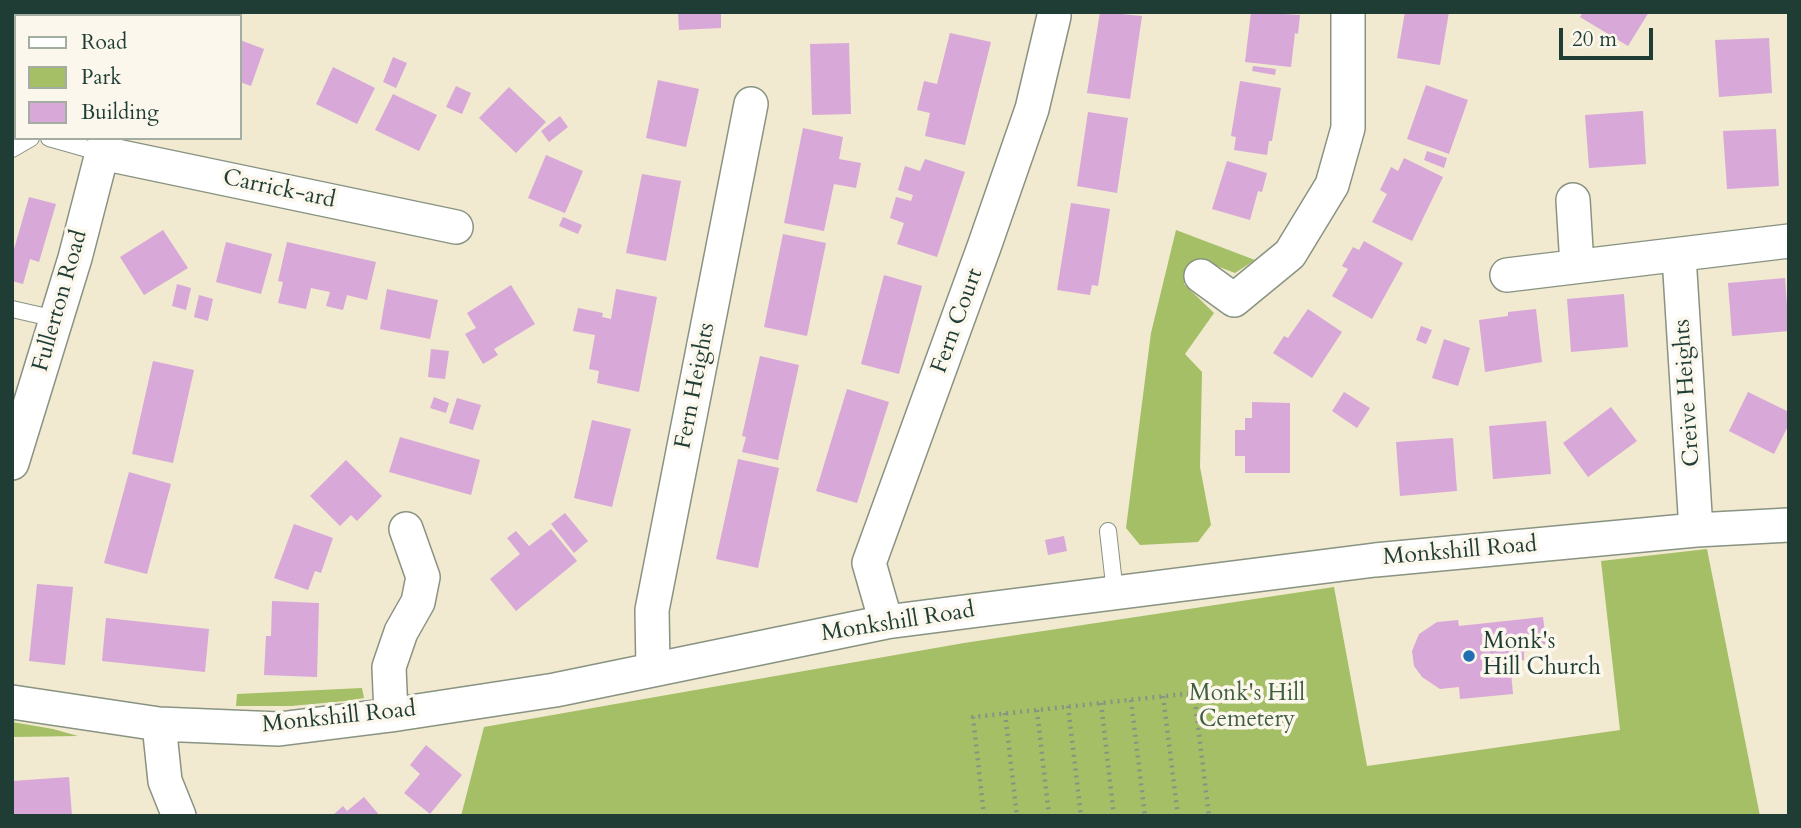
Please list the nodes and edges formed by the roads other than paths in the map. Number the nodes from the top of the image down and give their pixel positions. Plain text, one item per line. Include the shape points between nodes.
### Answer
1 (1348, 12) edge
2 (1054, 16) dead end
3 (751, 104) dead end
4 (28, 140) edge
5 (63, 140) edge
6 (104, 146) edge
7 (12, 149) edge
8 (1573, 200) dead end
9 (456, 227) dead end
10 (1789, 241) edge
11 (1679, 256) junction
12 (1577, 266) junction
13 (1507, 275) dead end
14 (1201, 276) dead end
15 (12, 309) edge
16 (56, 318) junction
17 (12, 463) edge
18 (1789, 525) edge
19 (406, 530) dead end
20 (1696, 530) junction
21 (1108, 531) dead end
22 (1115, 593) junction
23 (887, 622) junction
24 (653, 668) junction
25 (12, 702) edge
26 (391, 715) junction
27 (159, 724) junction
28 (179, 816) edge

1 - 14 street via 1348,128 1332,185 1290,254 1234,300
2 - 23 street, Fern Court via 1032,109 869,564
3 - 24 street, Fern Heights via 652,610
4 - 7 lane
5 - 6 lane
6 - 9 street, Carrick-ard
6 - 16 street, Fullerton Road
8 - 12 street
10 - 11 street
11 - 12 street
11 - 20 street, Creive Heights
12 - 13 street
15 - 16 lane
16 - 17 street, Fullerton Road
18 - 20 street, Monkshill Road
19 - 26 street via 424,578 389,667
20 - 22 street, Monkshill Road via 1375,560
21 - 22 lane
22 - 23 street, Monkshill Road
23 - 24 street, Monkshill Road
24 - 26 street, Monkshill Road via 555,690
25 - 27 street, Monkshill Road
26 - 27 street, Monkshill Road via 279,729
27 - 28 street via 166,782

